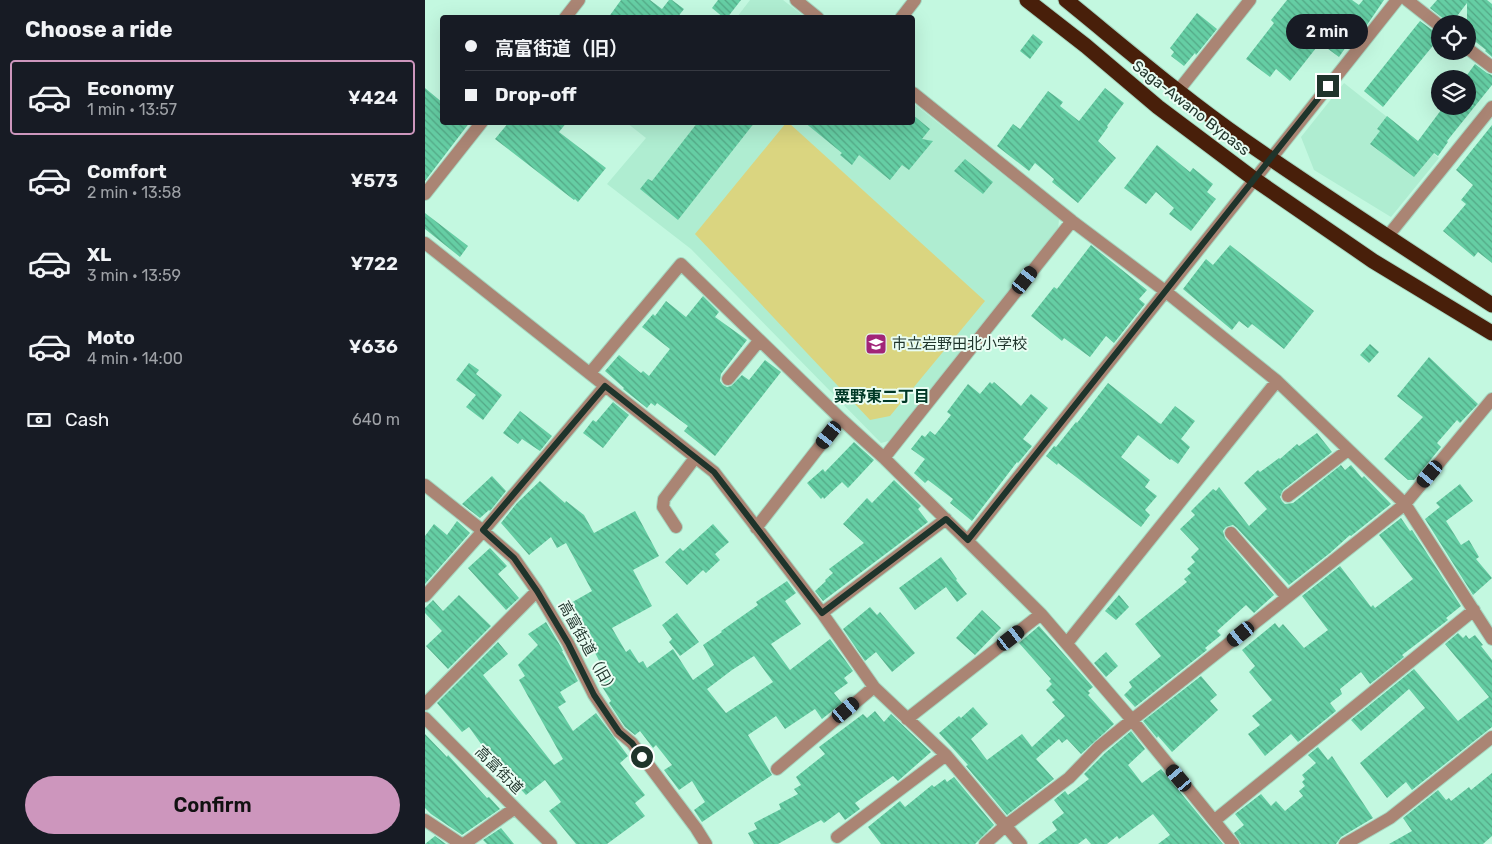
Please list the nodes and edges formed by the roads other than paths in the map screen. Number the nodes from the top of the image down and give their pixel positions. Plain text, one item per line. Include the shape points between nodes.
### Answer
1 (579, 0) edge
2 (796, 0) edge
3 (915, 0) edge
4 (1027, 0) edge
5 (1066, 0) edge
6 (1250, 0) edge
7 (1397, 0) edge
8 (1407, 0) edge
9 (567, 15) edge
10 (815, 15) edge
11 (903, 15) edge
12 (1431, 19) edge
13 (1476, 55) edge
14 (1492, 68) edge
15 (1179, 91) junction
16 (915, 95) edge
17 (1492, 107) edge
18 (480, 125) edge
19 (1271, 158) junction
20 (1254, 179) junction
21 (425, 194) edge
22 (1072, 221) junction
23 (1387, 237) junction
24 (425, 243) edge
25 (1165, 291) junction
26 (1492, 304) edge
27 (1492, 333) edge
28 (759, 341) junction
29 (590, 373) junction
30 (728, 379) dead end
31 (1277, 381) junction
32 (605, 386) junction
33 (1492, 399) edge
34 (841, 419) junction
35 (1348, 450) junction
36 (695, 458) junction
37 (884, 458) junction
38 (425, 485) edge
39 (1288, 496) dead end
40 (1405, 504) junction
41 (946, 519) junction
42 (677, 527) dead end
43 (756, 528) junction
44 (483, 530) junction
45 (1231, 533) dead end
46 (968, 540) junction
47 (537, 591) junction
48 (425, 596) edge
49 (1287, 598) junction
50 (1474, 610) junction
51 (822, 613) junction
52 (1041, 614) junction
53 (1492, 639) edge
54 (1067, 643) junction
55 (874, 687) junction
56 (425, 704) edge
57 (425, 718) edge
58 (907, 719) junction
59 (1132, 720) junction
60 (1492, 737) edge
61 (946, 755) junction
62 (777, 769) dead end
63 (515, 808) junction
64 (425, 820) edge
65 (1215, 820) junction
66 (1005, 826) junction
67 (837, 837) dead end
68 (463, 844) edge
69 (551, 844) edge
70 (706, 844) edge
71 (985, 844) edge
72 (1021, 844) edge
73 (1233, 844) edge
74 (1345, 844) edge

1 - 9 street
2 - 10 street
3 - 11 street
4 - 20 highway, Saga-Awano Bypass via 1158,107
5 - 15 highway, Saga-Awano Bypass
6 - 15 street
7 - 19 street
8 - 12 street
13 - 14 street
15 - 19 highway, Saga-Awano Bypass
16 - 22 street
17 - 23 street
18 - 21 street
19 - 20 street
19 - 23 highway, Saga-Awano Bypass
20 - 25 street
20 - 27 highway, Saga-Awano Bypass via 1373,261
22 - 25 street
22 - 37 street
23 - 26 highway, Saga-Awano Bypass
24 - 29 street
25 - 31 street
25 - 46 street
28 - 29 street via 681,264
28 - 30 street
28 - 34 street
29 - 32 street
31 - 35 street
31 - 54 street
32 - 36 street
32 - 44 street
33 - 40 street
34 - 37 street
34 - 43 street
35 - 39 street
35 - 40 street
36 - 42 street via 664,499 663,507
36 - 43 street via 714,472
37 - 41 street
38 - 44 street, 高富街道（旧）
40 - 49 street
40 - 50 street
41 - 46 street
41 - 51 street
43 - 51 street
44 - 47 street, 高富街道（旧） via 514,558
44 - 48 street
45 - 49 street
46 - 52 street
47 - 56 street
47 - 70 street, 高富街道（旧） via 594,695
49 - 59 street
50 - 53 street
50 - 65 street
51 - 55 street
52 - 54 street
52 - 58 street
54 - 59 street
55 - 58 street
55 - 62 street
57 - 63 street, 高富街道
58 - 61 street
59 - 65 street
59 - 66 street via 1069,778
60 - 74 street via 1390,818
61 - 66 street
61 - 67 street
63 - 68 street
63 - 69 street, 高富街道
64 - 68 street
65 - 73 street
66 - 71 street
66 - 72 street

